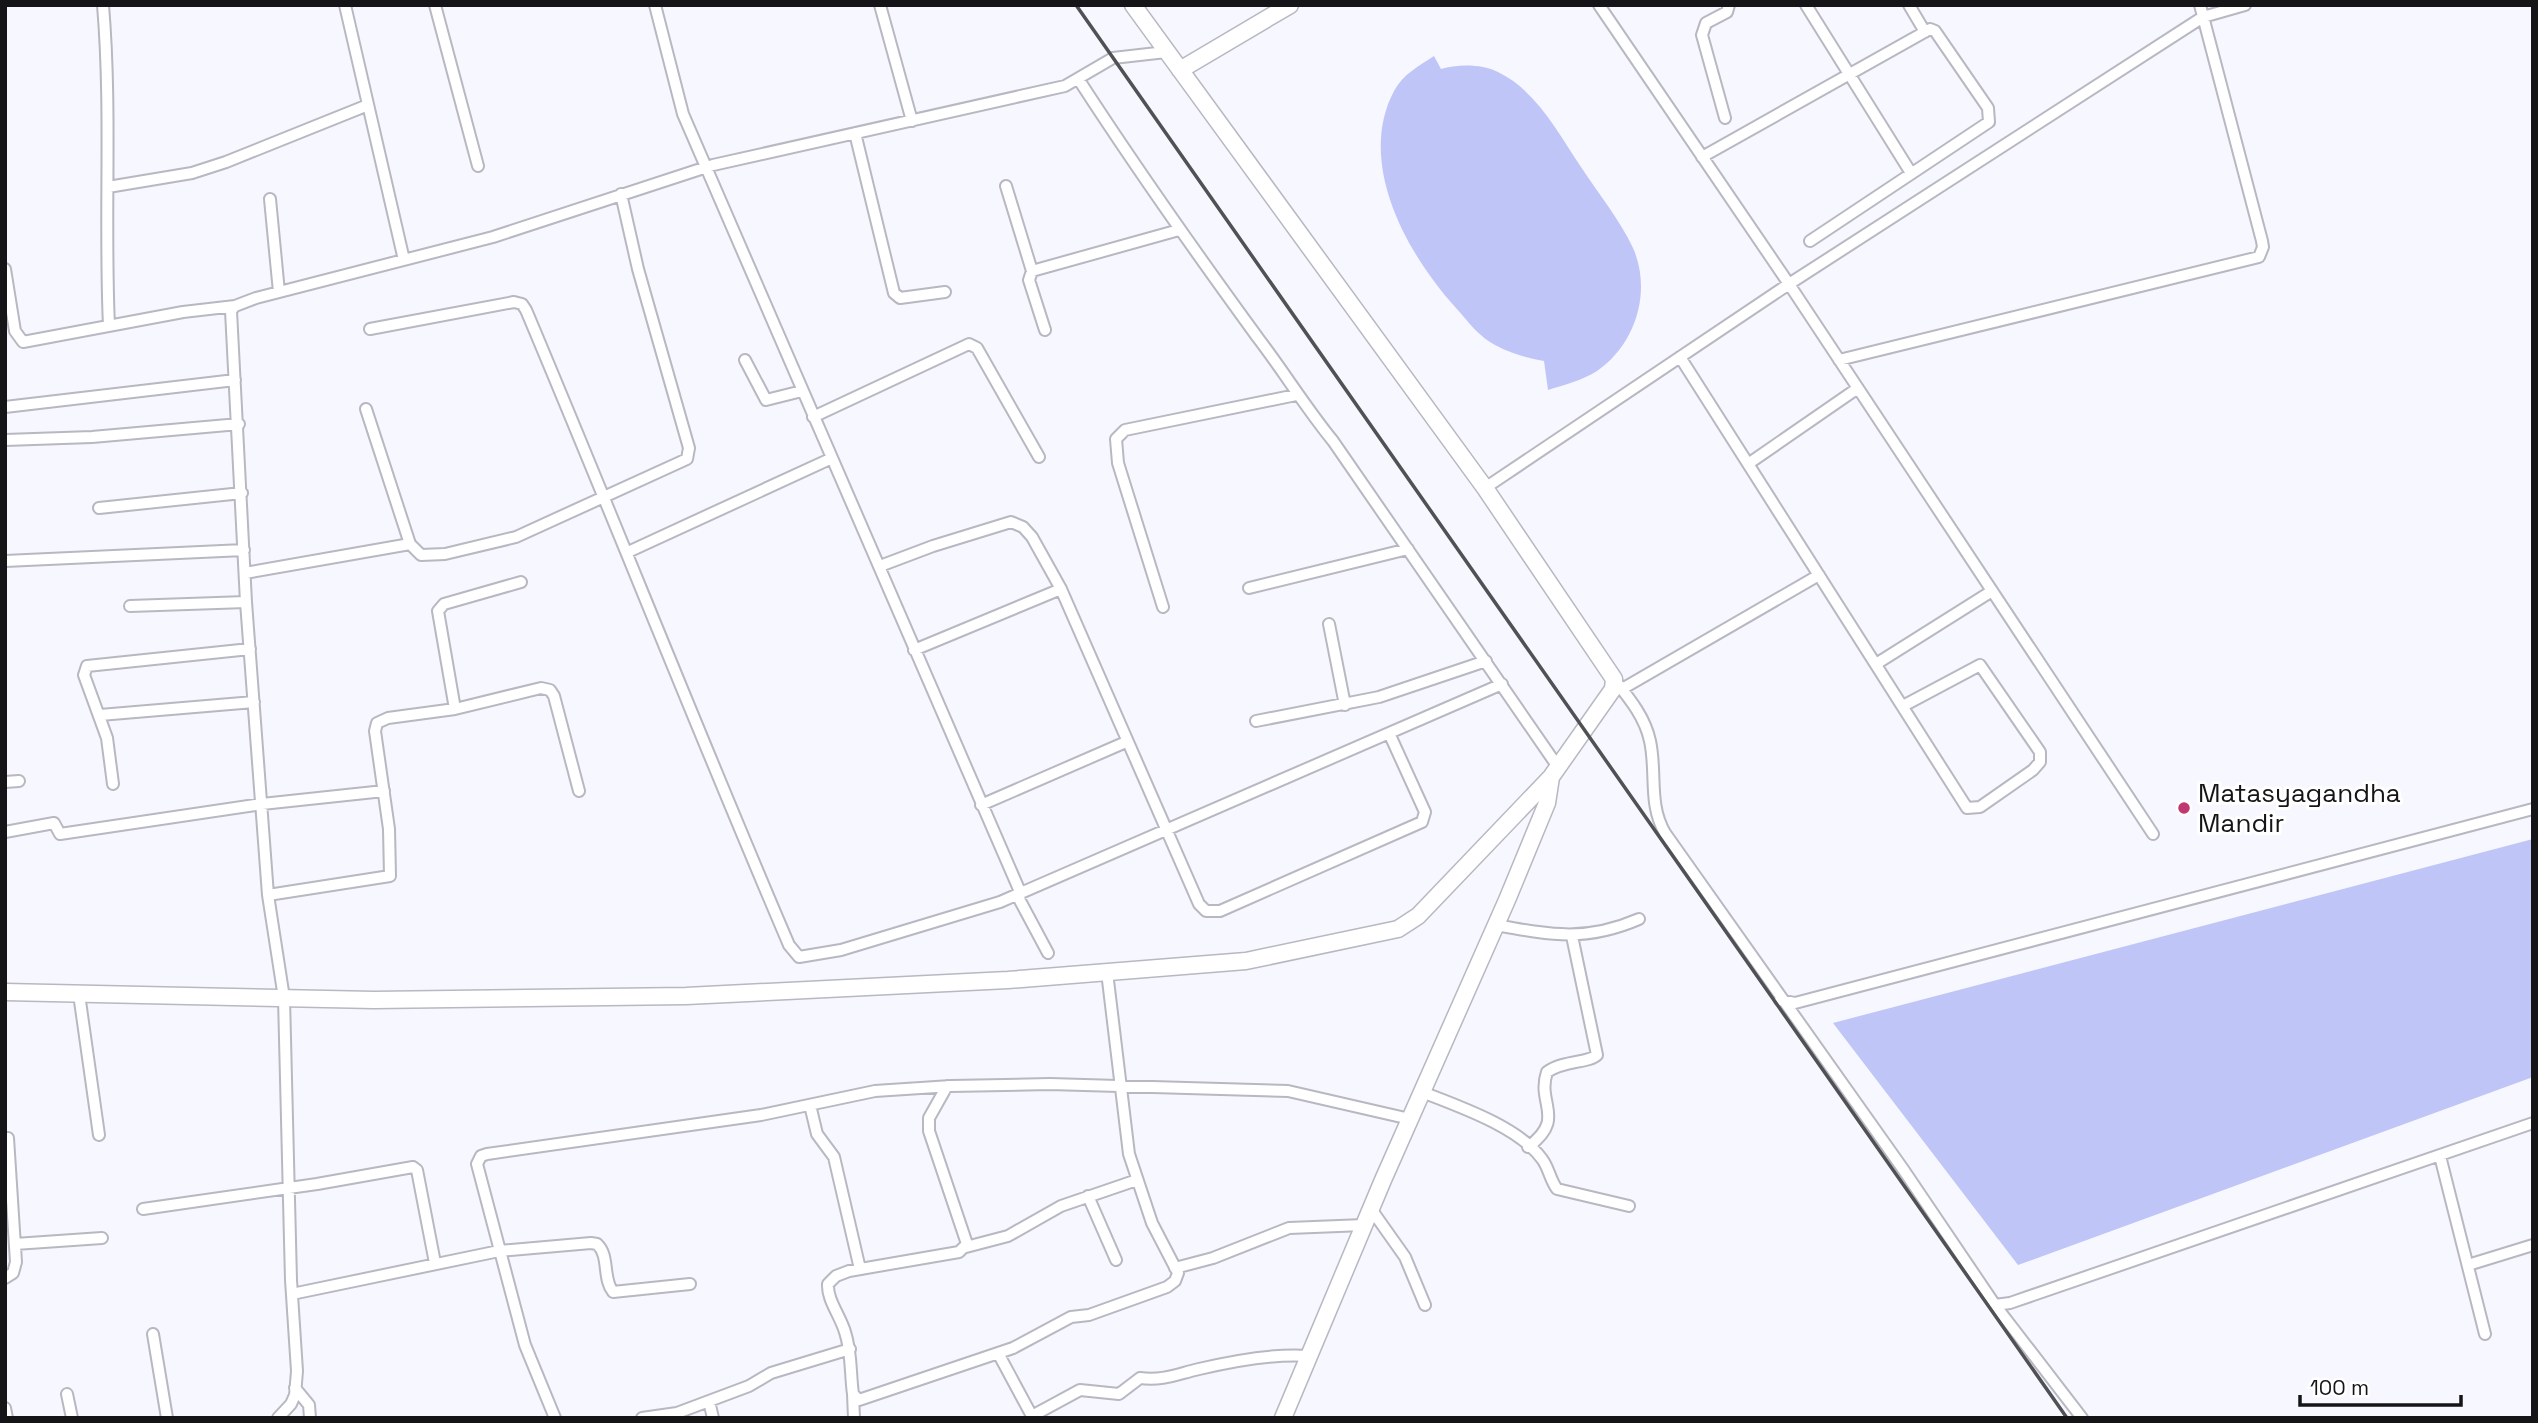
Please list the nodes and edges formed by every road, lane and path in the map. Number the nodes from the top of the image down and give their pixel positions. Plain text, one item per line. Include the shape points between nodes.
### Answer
1 (103, 5) edge
2 (345, 5) edge
3 (435, 5) edge
4 (654, 5) edge
5 (880, 5) edge
6 (1133, 5) edge
7 (1290, 5) edge
8 (1599, 5) edge
9 (1729, 5) edge
10 (1806, 5) edge
11 (1909, 5) edge
12 (2245, 5) edge
13 (2202, 11) edge
14 (1925, 32) junction
15 (1166, 52) junction
16 (1180, 70) junction
17 (1847, 75) junction
18 (1079, 80) junction
19 (368, 105) junction
20 (1724, 118) dead end
21 (912, 121) junction
22 (855, 133) junction
23 (1702, 157) junction
24 (478, 166) dead end
25 (708, 166) junction
26 (1911, 173) junction
27 (1006, 186) dead end
28 (108, 187) junction
29 (621, 194) junction
30 (270, 199) dead end
31 (1179, 230) junction
32 (1810, 241) dead end
33 (404, 260) junction
34 (5, 270) edge
35 (1032, 271) junction
36 (1789, 284) junction
37 (279, 292) junction
38 (945, 292) dead end
39 (8, 306) edge
40 (235, 306) junction
41 (109, 326) junction
42 (370, 329) dead end
43 (1045, 330) dead end
44 (1680, 357) junction
45 (745, 360) dead end
46 (1839, 360) junction
47 (235, 380) junction
48 (1858, 388) junction
49 (802, 391) junction
50 (1296, 395) junction
51 (5, 407) edge
52 (366, 409) dead end
53 (813, 417) junction
54 (239, 424) junction
55 (5, 440) edge
56 (1039, 457) dead end
57 (830, 459) junction
58 (1748, 464) junction
59 (1485, 488) junction
60 (242, 493) junction
61 (604, 496) junction
62 (99, 508) dead end
63 (410, 544) junction
64 (1408, 549) junction
65 (244, 551) junction
66 (628, 552) junction
67 (5, 561) edge
68 (880, 566) junction
69 (245, 573) junction
70 (1819, 575) junction
71 (521, 582) dead end
72 (1249, 588) dead end
73 (1060, 589) junction
74 (1992, 591) junction
75 (246, 602) junction
76 (130, 606) dead end
77 (1163, 607) dead end
78 (1329, 624) dead end
79 (250, 649) junction
80 (914, 650) junction
81 (1486, 661) junction
82 (1876, 664) junction
83 (1502, 684) junction
84 (1618, 684) junction
85 (254, 702) junction
86 (1345, 705) junction
87 (1903, 706) junction
88 (455, 709) junction
89 (100, 715) junction
90 (1256, 722) dead end
91 (1389, 733) junction
92 (1126, 742) junction
93 (1554, 772) junction
94 (19, 781) dead end
95 (5, 782) edge
96 (113, 784) dead end
97 (384, 791) junction
98 (579, 791) dead end
99 (262, 804) junction
100 (981, 805) junction
101 (2533, 809) edge
102 (1165, 831) junction
103 (5, 832) edge
104 (2153, 834) dead end
105 (268, 895) junction
106 (1019, 895) junction
107 (1639, 919) dead end
108 (1496, 925) junction
109 (1572, 936) junction
110 (1048, 953) dead end
111 (1107, 972) junction
112 (5, 992) edge
113 (79, 994) junction
114 (284, 998) junction
115 (1780, 1000) junction
116 (947, 1086) junction
117 (1119, 1087) junction
118 (1422, 1092) junction
119 (810, 1105) junction
120 (1410, 1119) junction
121 (2533, 1124) edge
122 (99, 1135) dead end
123 (8, 1138) dead end
124 (1528, 1147) junction
125 (2440, 1156) junction
126 (1137, 1180) junction
127 (8, 1183) edge
128 (288, 1188) junction
129 (1088, 1196) junction
130 (1629, 1206) dead end
131 (143, 1209) dead end
132 (1371, 1209) junction
133 (1364, 1225) junction
134 (102, 1238) dead end
135 (15, 1244) junction
136 (2533, 1245) edge
137 (966, 1247) junction
138 (499, 1251) junction
139 (1115, 1260) dead end
140 (435, 1263) junction
141 (2468, 1265) junction
142 (1175, 1268) junction
143 (860, 1269) junction
144 (5, 1278) edge
145 (690, 1284) dead end
146 (292, 1294) junction
147 (1995, 1305) junction
148 (1425, 1306) dead end
149 (153, 1334) dead end
150 (2485, 1334) dead end
151 (850, 1349) junction
152 (998, 1353) junction
153 (1309, 1356) junction
154 (295, 1388) junction
155 (67, 1394) dead end
156 (853, 1394) junction
157 (709, 1401) junction
158 (5, 1408) edge
159 (1032, 1417) edge
160 (6, 1418) edge
161 (72, 1418) edge
162 (167, 1418) edge
163 (278, 1418) edge
164 (310, 1418) edge
165 (555, 1418) edge
166 (642, 1418) edge
167 (713, 1418) edge
168 (854, 1418) edge
169 (1283, 1418) edge
170 (2082, 1418) edge

1 - 28 street via 109,81
2 - 19 street
3 - 24 street
4 - 25 street via 683,114
5 - 21 street
6 - 15 main road
7 - 16 main road
8 - 23 street
9 - 20 street via 1727,12 1706,23 1702,36
10 - 17 street
11 - 14 street
12 - 13 street
13 - 36 street
13 - 46 street via 2262,241 2259,257
14 - 17 street
14 - 26 street via 1936,31 1991,116 1983,126
15 - 16 main road
15 - 18 street via 1113,58
16 - 59 main road
17 - 23 street
17 - 26 street
18 - 21 street
18 - 31 street
19 - 28 street via 192,173
19 - 33 street
21 - 22 street
22 - 25 street
22 - 38 street via 894,293 900,298
23 - 36 street
25 - 29 street
25 - 49 street
26 - 32 street
27 - 35 street
28 - 41 street
29 - 33 street via 494,237
29 - 61 street via 689,455 681,464
30 - 37 street
31 - 35 street
31 - 50 street
33 - 37 street
34 - 39 street
35 - 43 street via 1029,280
36 - 44 street
36 - 46 street
37 - 40 street
39 - 41 street via 23,342
40 - 41 street
40 - 47 street via 230,316
42 - 61 street via 485,306 522,304
44 - 58 street
44 - 59 street
45 - 49 street via 766,400
46 - 48 street
47 - 51 street
47 - 54 street
48 - 58 street
48 - 74 street
49 - 53 street
50 - 64 street via 1334,441
50 - 77 street via 1125,430 1116,439 1118,463
52 - 63 street
53 - 56 street via 969,344 977,348
53 - 57 street
54 - 55 street
54 - 60 street
57 - 66 street
57 - 68 street
58 - 70 street
59 - 84 main road
60 - 62 street
60 - 65 street
61 - 63 street via 495,544 430,556 416,552
61 - 66 street
63 - 69 street
64 - 72 street
64 - 81 street
65 - 67 street
65 - 69 street
66 - 106 street via 724,794 795,953 804,957 841,950
68 - 73 street via 1011,522 1032,537
68 - 80 street
69 - 75 street
70 - 82 street
70 - 84 street
71 - 88 street via 444,604 438,611
73 - 80 street
73 - 92 street
74 - 82 street
74 - 104 street
75 - 76 street
75 - 79 street
78 - 86 street
79 - 85 street
79 - 89 street via 87,666 84,675
80 - 100 street
81 - 83 street
81 - 86 street
82 - 87 street
83 - 91 street
83 - 93 street
84 - 93 main road
84 - 115 street via 1637,709 1651,743 1658,822
85 - 89 street
85 - 99 street
86 - 90 street
87 - 87 street via 1971,810 2040,762 2040,752 1980,665
88 - 97 street via 388,718 375,725
88 - 98 street via 541,688 550,690
89 - 96 street
91 - 102 street
91 - 102 street via 1425,819 1220,911 1206,911 1199,904
92 - 100 street
92 - 102 street
93 - 108 main road via 1547,803
93 - 111 main road via 1418,916 1398,929 1246,961
94 - 95 street
97 - 99 street
97 - 105 street via 390,876
99 - 103 street via 60,834 54,823
99 - 105 street
100 - 106 street
101 - 115 street via 1795,1003
102 - 106 street
105 - 114 street
106 - 110 street
107 - 109 street
108 - 109 street
108 - 118 main road
109 - 124 street via 1597,1055 1564,1063 1547,1073 1548,1125
111 - 114 main road via 686,996
111 - 117 street
112 - 113 main road
113 - 114 main road
113 - 122 street
114 - 128 street
115 - 147 street
116 - 117 street
116 - 119 street via 875,1091
116 - 137 street via 929,1118 929,1130
117 - 120 street via 1288,1091
117 - 126 street
118 - 120 main road
118 - 124 street via 1486,1117
119 - 138 street via 481,1156 477,1164
119 - 143 street via 817,1134 834,1157
120 - 132 main road
121 - 125 street
123 - 127 street
124 - 130 street via 1545,1163 1557,1189
125 - 141 street
125 - 147 street via 2024,1299
126 - 129 street
126 - 142 street
127 - 135 street
128 - 131 street
128 - 140 street via 413,1167 418,1170
128 - 146 street
129 - 137 street via 1008,1236
129 - 139 street
132 - 133 main road
132 - 148 street via 1405,1257
133 - 142 street via 1289,1228
133 - 153 main road
134 - 135 street
135 - 144 street via 15,1268
136 - 141 street
137 - 143 street
138 - 140 street
138 - 145 street via 597,1244 613,1292
138 - 165 street via 524,1345
140 - 146 street
141 - 150 street
142 - 152 street via 1178,1277 1167,1287 1071,1317
143 - 151 street via 828,1283
146 - 154 street
147 - 170 street
149 - 162 street
151 - 156 street
151 - 157 street via 771,1373
152 - 156 street via 865,1399
152 - 159 street
153 - 159 street via 1278,1356 1157,1381 1140,1378 1119,1394 1080,1391
153 - 169 main road
154 - 163 street via 291,1404
154 - 164 street via 309,1405
155 - 161 street
156 - 168 street
157 - 166 street via 677,1413
157 - 167 street
158 - 160 street

